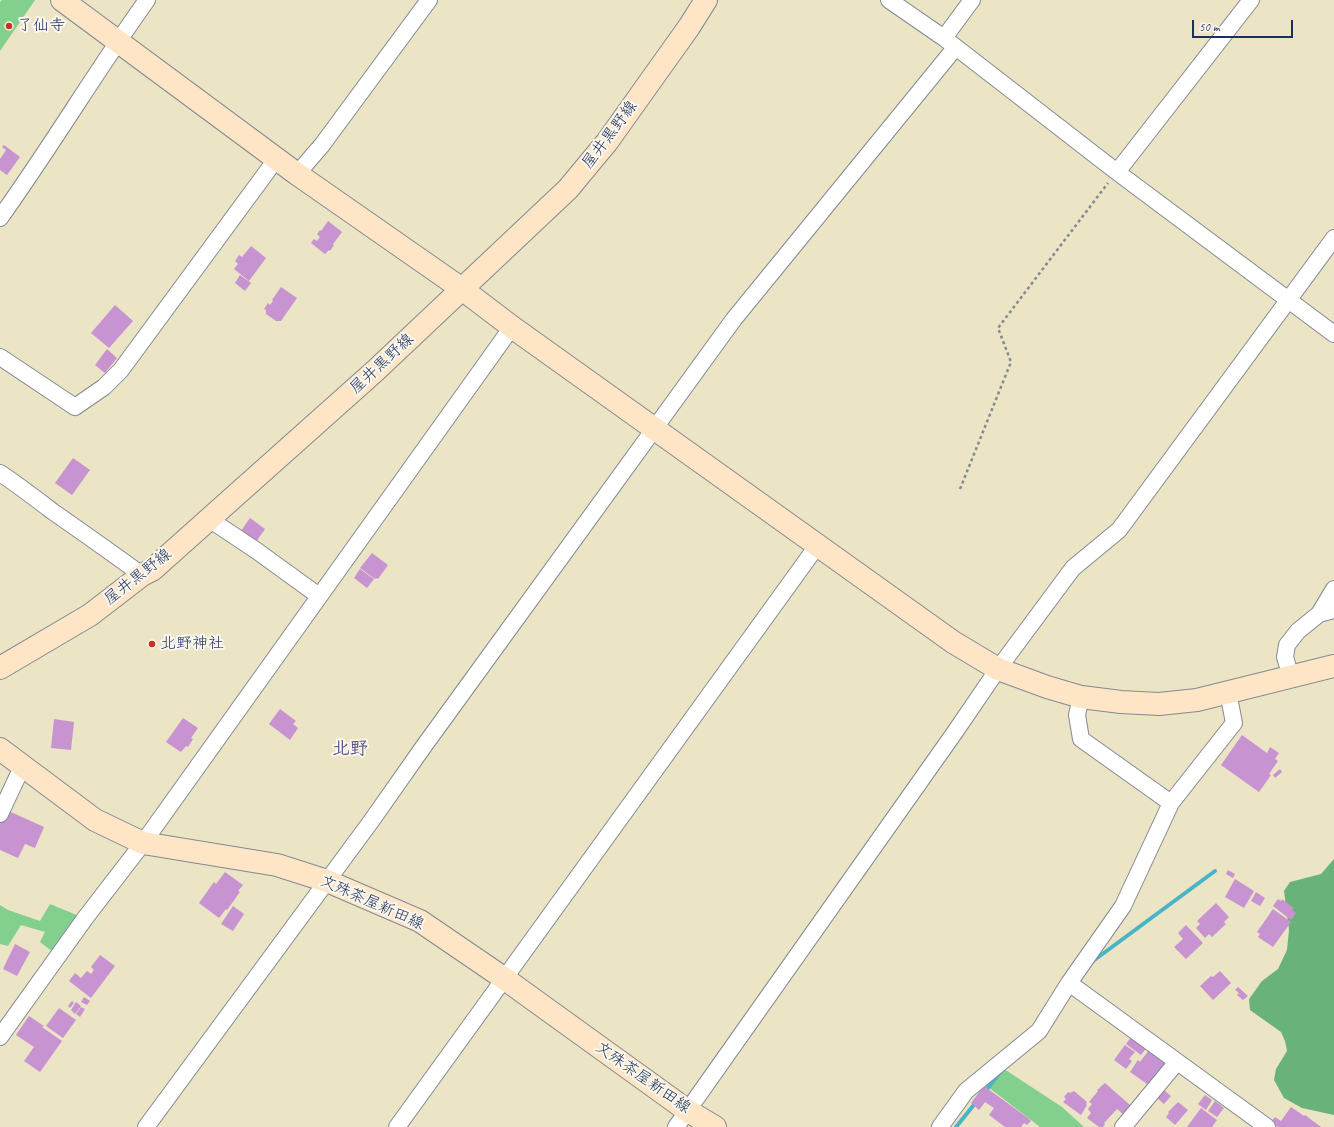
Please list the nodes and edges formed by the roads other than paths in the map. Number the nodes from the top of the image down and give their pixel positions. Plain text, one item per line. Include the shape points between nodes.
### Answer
1 (62, 0) edge
2 (147, 0) edge
3 (429, 0) edge
4 (706, 0) edge
5 (889, 0) edge
6 (972, 0) edge
7 (1251, 0) edge
8 (118, 41) junction
9 (950, 43) junction
10 (277, 158) junction
11 (1117, 172) junction
12 (297, 174) junction
13 (0, 218) edge
14 (1334, 238) edge
15 (462, 289) junction
16 (1288, 300) junction
17 (512, 327) junction
18 (1334, 334) edge
19 (0, 357) edge
20 (653, 428) junction
21 (0, 473) edge
22 (209, 519) junction
23 (817, 546) junction
24 (142, 575) junction
25 (1334, 589) edge
26 (319, 596) junction
27 (1327, 612) edge
28 (1334, 666) edge
29 (0, 668) edge
30 (998, 669) junction
31 (1291, 677) junction
32 (1228, 692) junction
33 (1081, 697) junction
34 (0, 749) edge
35 (22, 767) junction
36 (1171, 803) junction
37 (0, 814) edge
38 (143, 843) junction
39 (327, 881) junction
40 (505, 979) junction
41 (1069, 983) junction
42 (0, 1036) edge
43 (1177, 1062) junction
44 (682, 1119) edge
45 (146, 1127) edge
46 (397, 1127) edge
47 (715, 1127) edge
48 (940, 1127) edge
49 (1123, 1127) edge
50 (1267, 1127) edge

1 - 8 main road
2 - 8 street
3 - 12 street
4 - 15 main road, 屋井黒野線 via 607,142 568,189
5 - 9 street
6 - 9 street
7 - 11 street
8 - 10 main road
8 - 13 street
9 - 11 street
9 - 20 street via 734,319
10 - 12 main road
10 - 19 street via 121,370 104,387 75,407
11 - 16 street
12 - 15 main road
14 - 16 street
15 - 17 main road
15 - 22 main road, 屋井黒野線 via 375,371
16 - 18 street
16 - 30 street via 1119,530 1072,568
17 - 20 main road
17 - 26 street
20 - 23 main road
20 - 39 street
21 - 24 street
22 - 24 main road, 屋井黒野線 via 152,570
22 - 26 street
23 - 30 main road via 953,642
23 - 40 street
24 - 29 main road, 屋井黒野線 via 90,615
25 - 27 street
26 - 38 street
27 - 31 street via 1298,631 1287,645 1285,657
28 - 31 main road
30 - 33 main road
30 - 44 street
31 - 32 main road
32 - 33 main road via 1197,700 1159,704
32 - 36 street via 1234,723
33 - 36 street via 1077,715 1081,739
34 - 35 main road, 文殊茶屋新田線
35 - 37 street
35 - 38 main road, 文殊茶屋新田線 via 95,820
36 - 41 street via 1123,906
38 - 39 main road, 文殊茶屋新田線 via 277,865
38 - 42 street
39 - 40 main road, 文殊茶屋新田線 via 420,921
39 - 45 street
40 - 44 main road, 文殊茶屋新田線
40 - 46 street
41 - 43 street
41 - 48 street via 1039,1031 966,1091
43 - 49 street
43 - 50 street
44 - 47 main road, 文殊茶屋新田線

